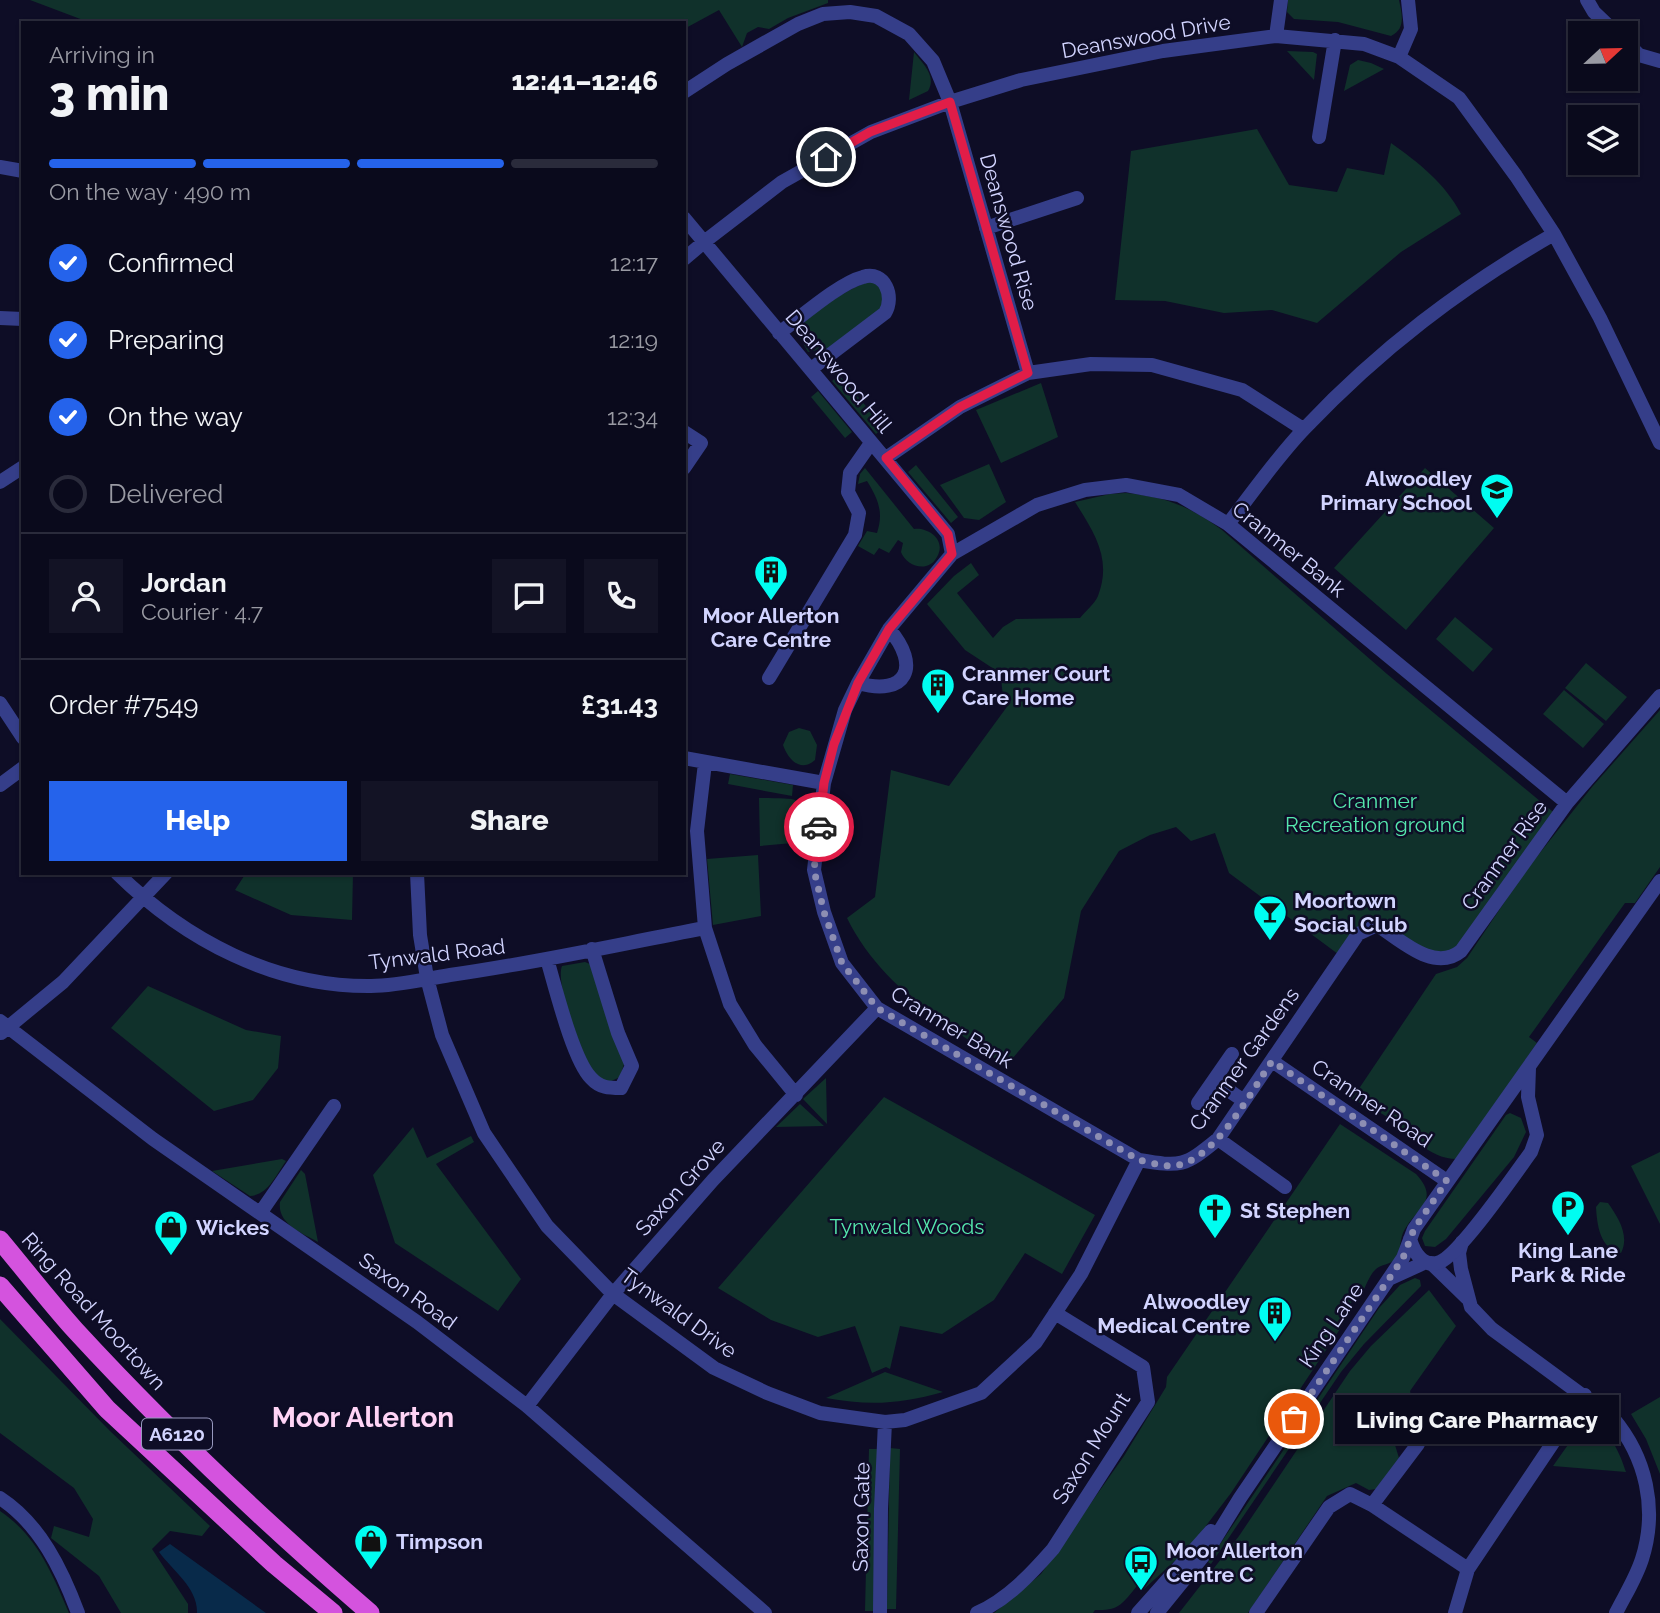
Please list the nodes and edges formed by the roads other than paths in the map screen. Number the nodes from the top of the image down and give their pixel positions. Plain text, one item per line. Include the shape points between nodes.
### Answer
1 (1281, 0) edge
2 (1408, 0) edge
3 (1587, 0) edge
4 (1603, 21) edge
5 (1276, 36) junction
6 (1335, 40) junction
7 (1638, 54) edge
8 (1399, 57) junction
9 (1660, 61) edge
10 (686, 91) edge
11 (950, 102) junction
12 (1319, 137) dead end
13 (0, 167) edge
14 (21, 171) edge
15 (1077, 198) dead end
16 (686, 220) edge
17 (986, 228) junction
18 (1554, 234) junction
19 (704, 242) junction
20 (686, 258) edge
21 (0, 318) edge
22 (21, 319) edge
23 (779, 333) junction
24 (811, 369) junction
25 (1028, 373) junction
26 (1303, 429) junction
27 (686, 433) edge
28 (871, 443) junction
29 (1660, 443) edge
30 (886, 458) junction
31 (686, 465) edge
32 (21, 468) edge
33 (0, 482) edge
34 (1228, 524) junction
35 (952, 554) junction
36 (889, 629) junction
37 (769, 678) dead end
38 (858, 683) junction
39 (1660, 696) edge
40 (0, 703) edge
41 (21, 735) edge
42 (686, 758) edge
43 (705, 763) junction
44 (21, 769) edge
45 (824, 783) junction
46 (0, 785) edge
47 (1567, 803) junction
48 (119, 875) edge
49 (164, 875) edge
50 (417, 875) edge
51 (1660, 881) edge
52 (142, 898) junction
53 (705, 928) junction
54 (1358, 934) joint
55 (592, 949) junction
56 (547, 959) junction
57 (427, 978) junction
58 (877, 1008) junction
59 (2, 1028) edge
60 (1232, 1054) dead end
61 (1272, 1061) junction
62 (1529, 1066) junction
63 (1215, 1081) junction
64 (796, 1096) junction
65 (1244, 1101) junction
66 (1198, 1103) dead end
67 (334, 1106) dead end
68 (1498, 1107) junction
69 (1530, 1109) junction
70 (1218, 1139) junction
71 (1139, 1160) junction
72 (1447, 1181) junction
73 (1285, 1187) dead end
74 (261, 1212) junction
75 (1410, 1239) junction
76 (0, 1240) edge
77 (1462, 1242) junction
78 (1429, 1263) junction
79 (1386, 1280) junction
80 (0, 1286) edge
81 (614, 1294) junction
82 (1468, 1299) junction
83 (1055, 1313) junction
84 (1585, 1395) junction
85 (527, 1406) junction
86 (885, 1422) junction
87 (1418, 1444) dead end
88 (1240, 1498) junction
89 (0, 1499) edge
90 (1372, 1505) junction
91 (1468, 1569) junction
92 (1260, 1612) edge
93 (78, 1613) edge
94 (333, 1613) edge
95 (370, 1613) edge
96 (765, 1613) edge
97 (880, 1613) edge
98 (977, 1613) edge
99 (1138, 1613) edge
100 (1157, 1613) edge
101 (1455, 1613) edge
102 (1616, 1613) edge

1 - 5 street
2 - 8 street via 1411,29
3 - 4 street
5 - 6 street, Deanswood Drive
5 - 11 street, Deanswood Drive via 1085,66
6 - 8 street, Deanswood Drive via 1364,44
6 - 12 street
7 - 9 street
8 - 18 street, Deanswood Drive via 1458,98
10 - 11 street, Deanswood Rise via 798,24 823,14 850,12 876,16 909,34 933,61
11 - 17 street, Deanswood Rise
11 - 19 street, Deanswood Drive via 870,132 782,181
13 - 14 street
15 - 17 street
16 - 19 street, Deanswood Hill
17 - 25 street, Deanswood Rise
18 - 26 street via 1447,301
18 - 29 street, Deanswood Drive
19 - 20 street, Deanswood Drive
19 - 23 street, Deanswood Hill
21 - 22 street
23 - 24 street, Deanswood Hill
23 - 24 street via 861,277 875,277 886,286 890,300 885,313
24 - 28 street, Deanswood Hill
25 - 26 street via 1091,364 1152,365 1242,390
25 - 30 street via 960,407
26 - 34 street
27 - 31 street via 701,443
28 - 30 street, Deanswood Hill
28 - 37 street via 850,473 848,492 859,513 855,535
30 - 35 street, Deanswood Hill via 948,534
32 - 33 street
34 - 35 street, Cranmer Bank via 1179,495 1126,485 1085,489 1037,505
34 - 47 street, Cranmer Bank
35 - 36 street, Cranmer Bank
36 - 38 street, Cranmer Bank
36 - 38 street via 906,656 905,674 886,686
38 - 45 street, Cranmer Bank
39 - 47 street, Cranmer Rise
40 - 41 street
42 - 43 street
43 - 45 street
43 - 53 street via 697,831
44 - 46 street
45 - 58 street, Cranmer Bank via 814,870 842,963
47 - 54 street, Cranmer Rise via 1454,956 1432,959 1377,925
48 - 52 street, Tynwald Road
49 - 52 street
50 - 57 street, Tynwald Drive
51 - 62 street, King Lane
52 - 57 street, Tynwald Road via 190,933 246,963 316,981 372,986
52 - 59 street via 63,982
53 - 55 street, Tynwald Road
53 - 64 street via 730,1004 755,1045
54 - 61 street, Cranmer Gardens
55 - 56 street, Tynwald Road
55 - 56 street via 632,1066 621,1088 603,1087 589,1077 573,1043
56 - 57 street, Tynwald Road
57 - 81 street, Tynwald Drive via 442,1035 484,1133 547,1226
58 - 64 street, Saxon Grove
58 - 71 street, Cranmer Bank
59 - 74 street, Saxon Road
60 - 63 street
61 - 65 street, Cranmer Gardens
61 - 72 street, Cranmer Road
62 - 68 street, King Lane
62 - 69 street, King Lane
63 - 65 street
63 - 66 street
64 - 81 street, Saxon Grove via 713,1180
65 - 70 street, Cranmer Gardens
67 - 74 street
68 - 69 street via 1516,1102
68 - 72 street, King Lane
69 - 77 street, King Lane via 1537,1135 1531,1152
70 - 71 street, Cranmer Gardens via 1195,1158 1172,1166
70 - 73 street
71 - 83 street, Tynwald Drive via 1081,1274
72 - 75 street, King Lane
74 - 85 street, Saxon Road
75 - 78 street via 1413,1251
75 - 79 street, King Lane via 1403,1258
76 - 95 highway, Ring Road Moortown / A6120 via 75,1329 213,1471
77 - 78 street, King Lane via 1444,1260
77 - 82 street via 1461,1269
78 - 79 street, King Lane
78 - 82 street
79 - 88 street, King Lane
80 - 94 highway, A6120 via 107,1409
81 - 85 street, Saxon Grove
81 - 86 street, Tynwald Drive via 714,1368 767,1394 820,1413
82 - 84 street via 1492,1329
83 - 86 street, Tynwald Drive via 1036,1342 981,1393 905,1420
83 - 98 street, Saxon Mount via 1143,1367 1147,1402 1053,1549 997,1604
84 - 91 street
84 - 102 street via 1625,1433 1646,1478 1648,1534 1642,1560
85 - 96 street, Saxon Road
86 - 97 street, Saxon Gate
87 - 90 street
88 - 99 street, King Lane
88 - 100 street, King Lane via 1208,1550
89 - 93 street via 43,1540
90 - 91 street
90 - 92 street via 1350,1494 1329,1507
91 - 101 street

